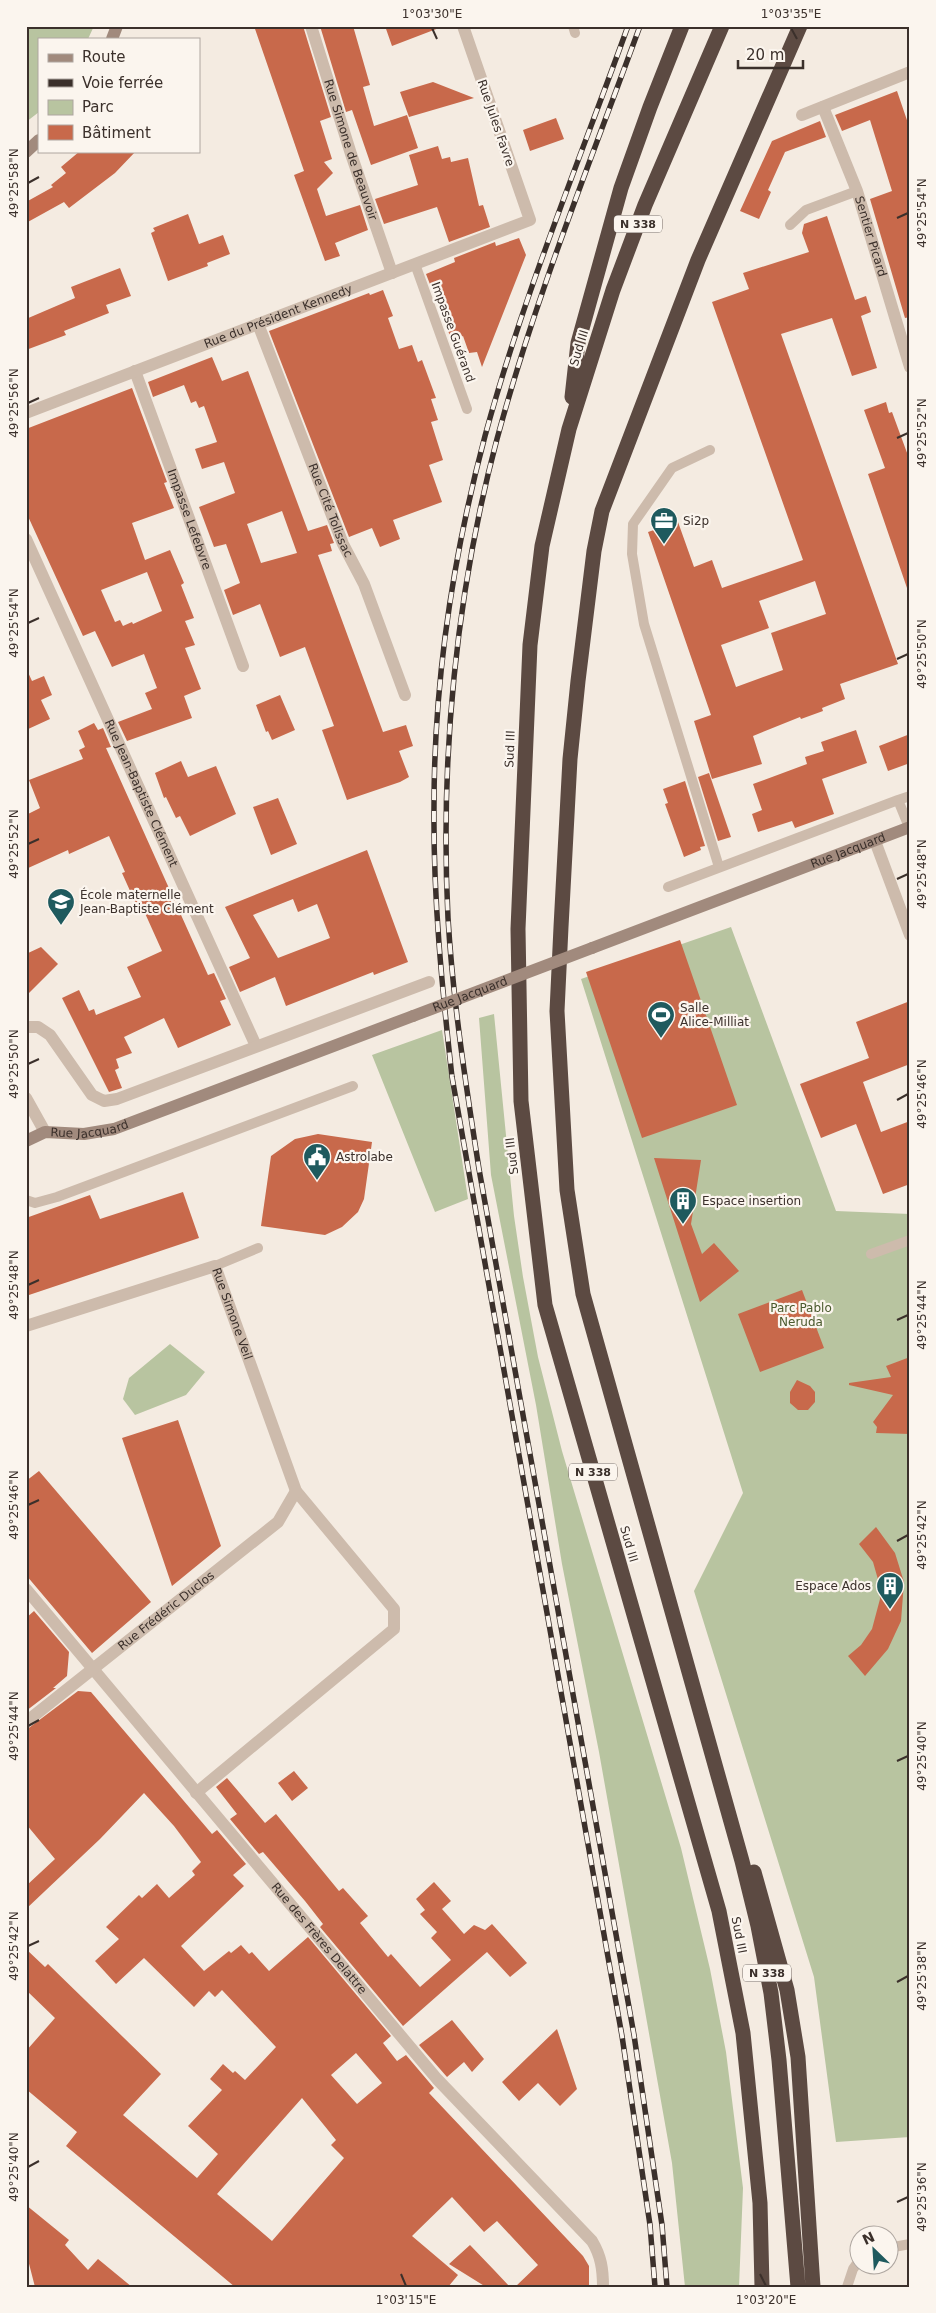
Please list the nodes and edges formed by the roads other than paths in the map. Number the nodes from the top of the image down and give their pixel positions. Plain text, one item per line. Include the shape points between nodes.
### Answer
1 (117, 26) edge
2 (311, 26) edge
3 (463, 26) edge
4 (682, 26) edge
5 (722, 26) edge
6 (800, 26) edge
7 (112, 38) edge
8 (910, 72) edge
9 (823, 107) junction
10 (802, 115) dead end
11 (38, 141) edge
12 (26, 152) edge
13 (857, 191) junction
14 (530, 220) joint
15 (790, 225) dead end
16 (415, 264) junction
17 (392, 273) junction
18 (258, 324) junction
19 (910, 367) edge
20 (136, 371) junction
21 (467, 409) dead end
22 (26, 413) edge
23 (569, 429) junction
24 (710, 450) dead end
25 (26, 539) edge
26 (243, 666) dead end
27 (405, 695) dead end
28 (910, 796) edge
29 (898, 800) junction
30 (909, 827) edge
31 (876, 841) junction
32 (719, 867) junction
33 (668, 887) dead end
34 (910, 935) edge
35 (429, 982) dead end
36 (26, 1027) edge
37 (256, 1046) junction
38 (353, 1086) dead end
39 (26, 1098) edge
40 (45, 1132) junction
41 (26, 1140) edge
42 (26, 1200) edge
43 (910, 1240) edge
44 (258, 1248) dead end
45 (871, 1254) dead end
46 (215, 1266) junction
47 (26, 1326) edge
48 (296, 1492) junction
49 (26, 1589) edge
50 (92, 1669) junction
51 (26, 1722) edge
52 (196, 1792) junction
53 (724, 1798) junction
54 (603, 2287) edge
55 (762, 2287) edge
56 (798, 2287) edge
57 (813, 2287) edge

1 - 7 street
2 - 17 street, Rue Simone de Beauvoir
3 - 14 street, Rue Jules Favre
4 - 23 highway via 634,152 600,259 578,343
5 - 23 highway, Sud III / N 338 via 612,290
6 - 53 highway, Sud III / N 338 via 698,260 602,511 594,551 570,760 559,964 557,1011 567,1190 583,1294
8 - 9 street
9 - 10 street
9 - 13 street, Sentier Picard
11 - 12 street
13 - 15 lane via 806,210
13 - 19 street, Sentier Picard
14 - 16 street, Rue du Président Kennedy
16 - 17 street, Rue du Président Kennedy
16 - 21 lane, Impasse Guérand
17 - 18 street, Rue du Président Kennedy
18 - 20 street, Rue du Président Kennedy
18 - 27 street, Rue Cité Tolissac via 343,544 364,584
20 - 22 street, Rue du Président Kennedy
20 - 26 street, Impasse Lefebvre
23 - 55 highway, Sud III / N 338 via 542,546 530,645 518,929 521,1101 545,1305 719,1911 743,2033 760,2203
24 - 32 lane via 672,468 633,524 632,554 644,624
25 - 37 street, Rue Jean-Baptiste Clément
28 - 29 lane
29 - 30 lane
29 - 32 lane
30 - 31 street, Rue Jacquard
31 - 34 street
31 - 40 street, Rue Jacquard, bridge via 114,1129 84,1134
32 - 33 lane
35 - 37 street
36 - 37 street via 38,1028 50,1035 92,1095 104,1101 117,1099
38 - 42 lane via 57,1197 35,1203
39 - 40 street
40 - 41 street, Rue Jacquard
43 - 45 lane
44 - 46 lane
46 - 47 street, Rue Simone Veil
46 - 48 street, Rue Simone Veil
48 - 50 street, Rue Frédéric Duclos via 278,1522
48 - 52 street, Rue Simone Veil via 394,1610 394,1629
49 - 50 street, Rue des Frères Delattre
50 - 51 street, Rue Frédéric Duclos
50 - 52 street, Rue des Frères Delattre
52 - 54 street, Rue des Frères Delattre via 438,2079 592,2241 603,2270
53 - 56 highway, Sud III / N 338 via 758,1926 771,1993
53 - 57 highway via 750,1859 788,1990 798,2057

